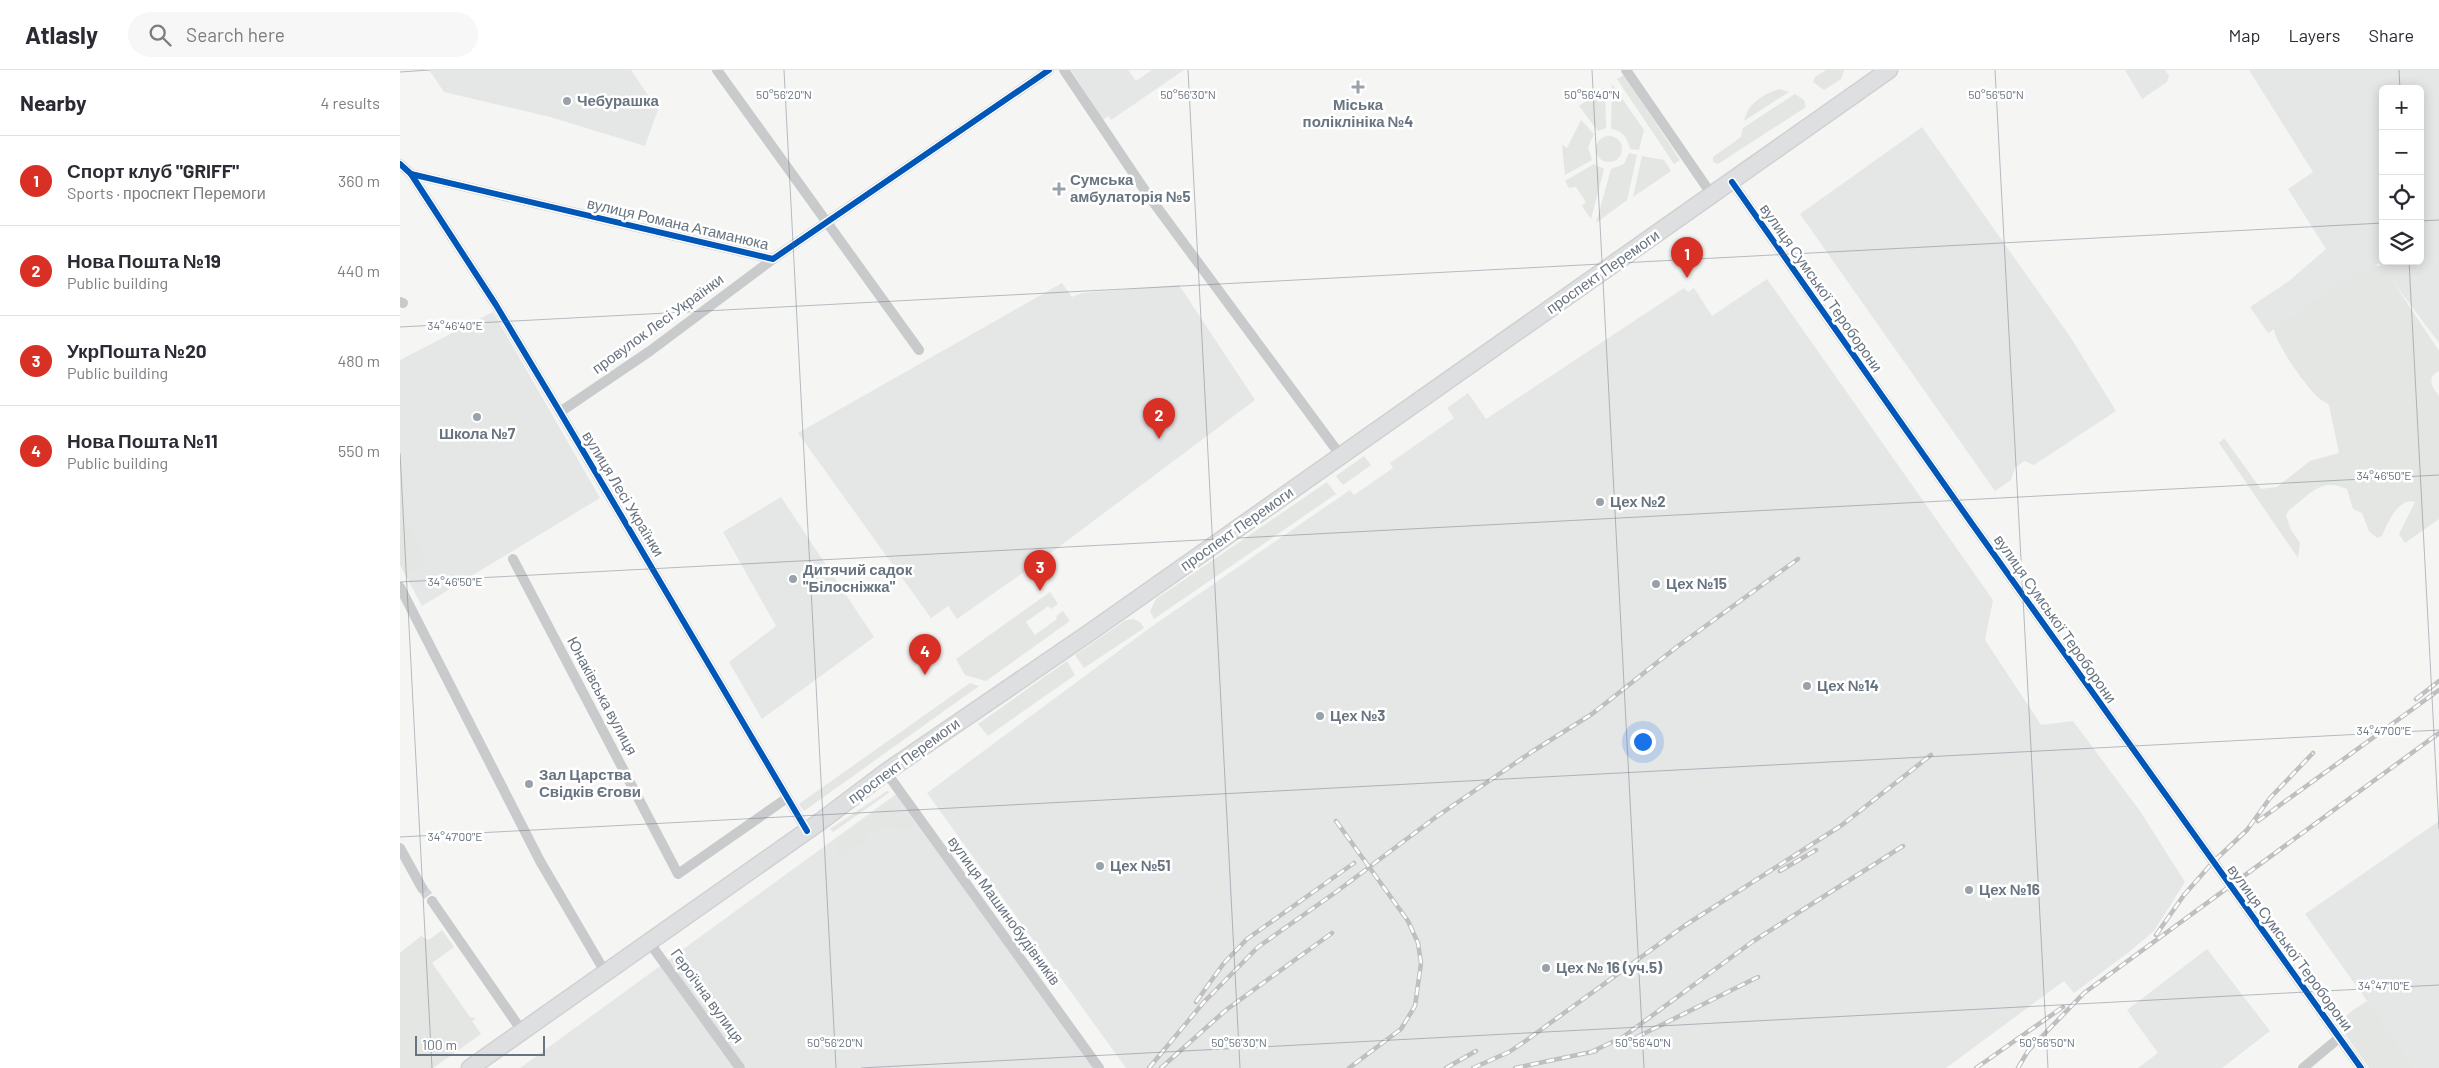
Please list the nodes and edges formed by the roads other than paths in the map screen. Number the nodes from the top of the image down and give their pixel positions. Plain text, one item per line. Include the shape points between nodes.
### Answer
1 (717, 70) edge
2 (1049, 70) edge
3 (1064, 70) edge
4 (1626, 70) edge
5 (1878, 73) edge
6 (400, 164) edge
7 (411, 174) junction
8 (1732, 182) junction
9 (1712, 196) junction
10 (826, 223) junction
11 (773, 259) junction
12 (919, 350) dead end
13 (560, 412) junction
14 (1341, 456) junction
15 (513, 558) dead end
16 (400, 587) edge
17 (886, 772) junction
18 (787, 798) junction
19 (807, 831) junction
20 (400, 848) edge
21 (422, 888) tunnel mouth
22 (432, 901) tunnel mouth
23 (649, 942) junction
24 (605, 972) junction
25 (522, 1031) junction
26 (2339, 1038) junction
27 (470, 1068) edge
28 (740, 1068) edge
29 (1099, 1068) edge
30 (2303, 1068) edge
31 (2361, 1068) edge

1 - 10 street
2 - 10 street, вулиця Романа Атаманюка
3 - 14 street via 1148,195
4 - 9 street
5 - 8 main road, проспект Перемоги
6 - 7 street, вулиця Романа Атаманюка
7 - 11 street, вулиця Романа Атаманюка
7 - 13 street, вулиця Лесі Українки via 496,305
8 - 9 main road, проспект Перемоги
8 - 26 street, вулиця Сумської Тероборони
9 - 14 main road, проспект Перемоги
10 - 11 street, вулиця Романа Атаманюка
10 - 12 street
11 - 13 street, провулок Лесі Українки via 650,351
13 - 18 street, вулиця Лесі Українки
14 - 17 main road, проспект Перемоги
15 - 18 street, Юнаківська вулиця via 678,874
16 - 24 street via 540,861
17 - 19 main road, проспект Перемоги
17 - 29 street, вулиця Машинобудівників
18 - 19 street, вулиця Лесі Українки
19 - 23 main road, проспект Перемоги
20 - 21 street
22 - 25 street
23 - 24 main road, проспект Перемоги
23 - 28 street, Героїчна вулиця
24 - 25 main road, проспект Перемоги
25 - 27 main road, проспект Перемоги
26 - 30 street
26 - 31 street, вулиця Сумської Тероборони

